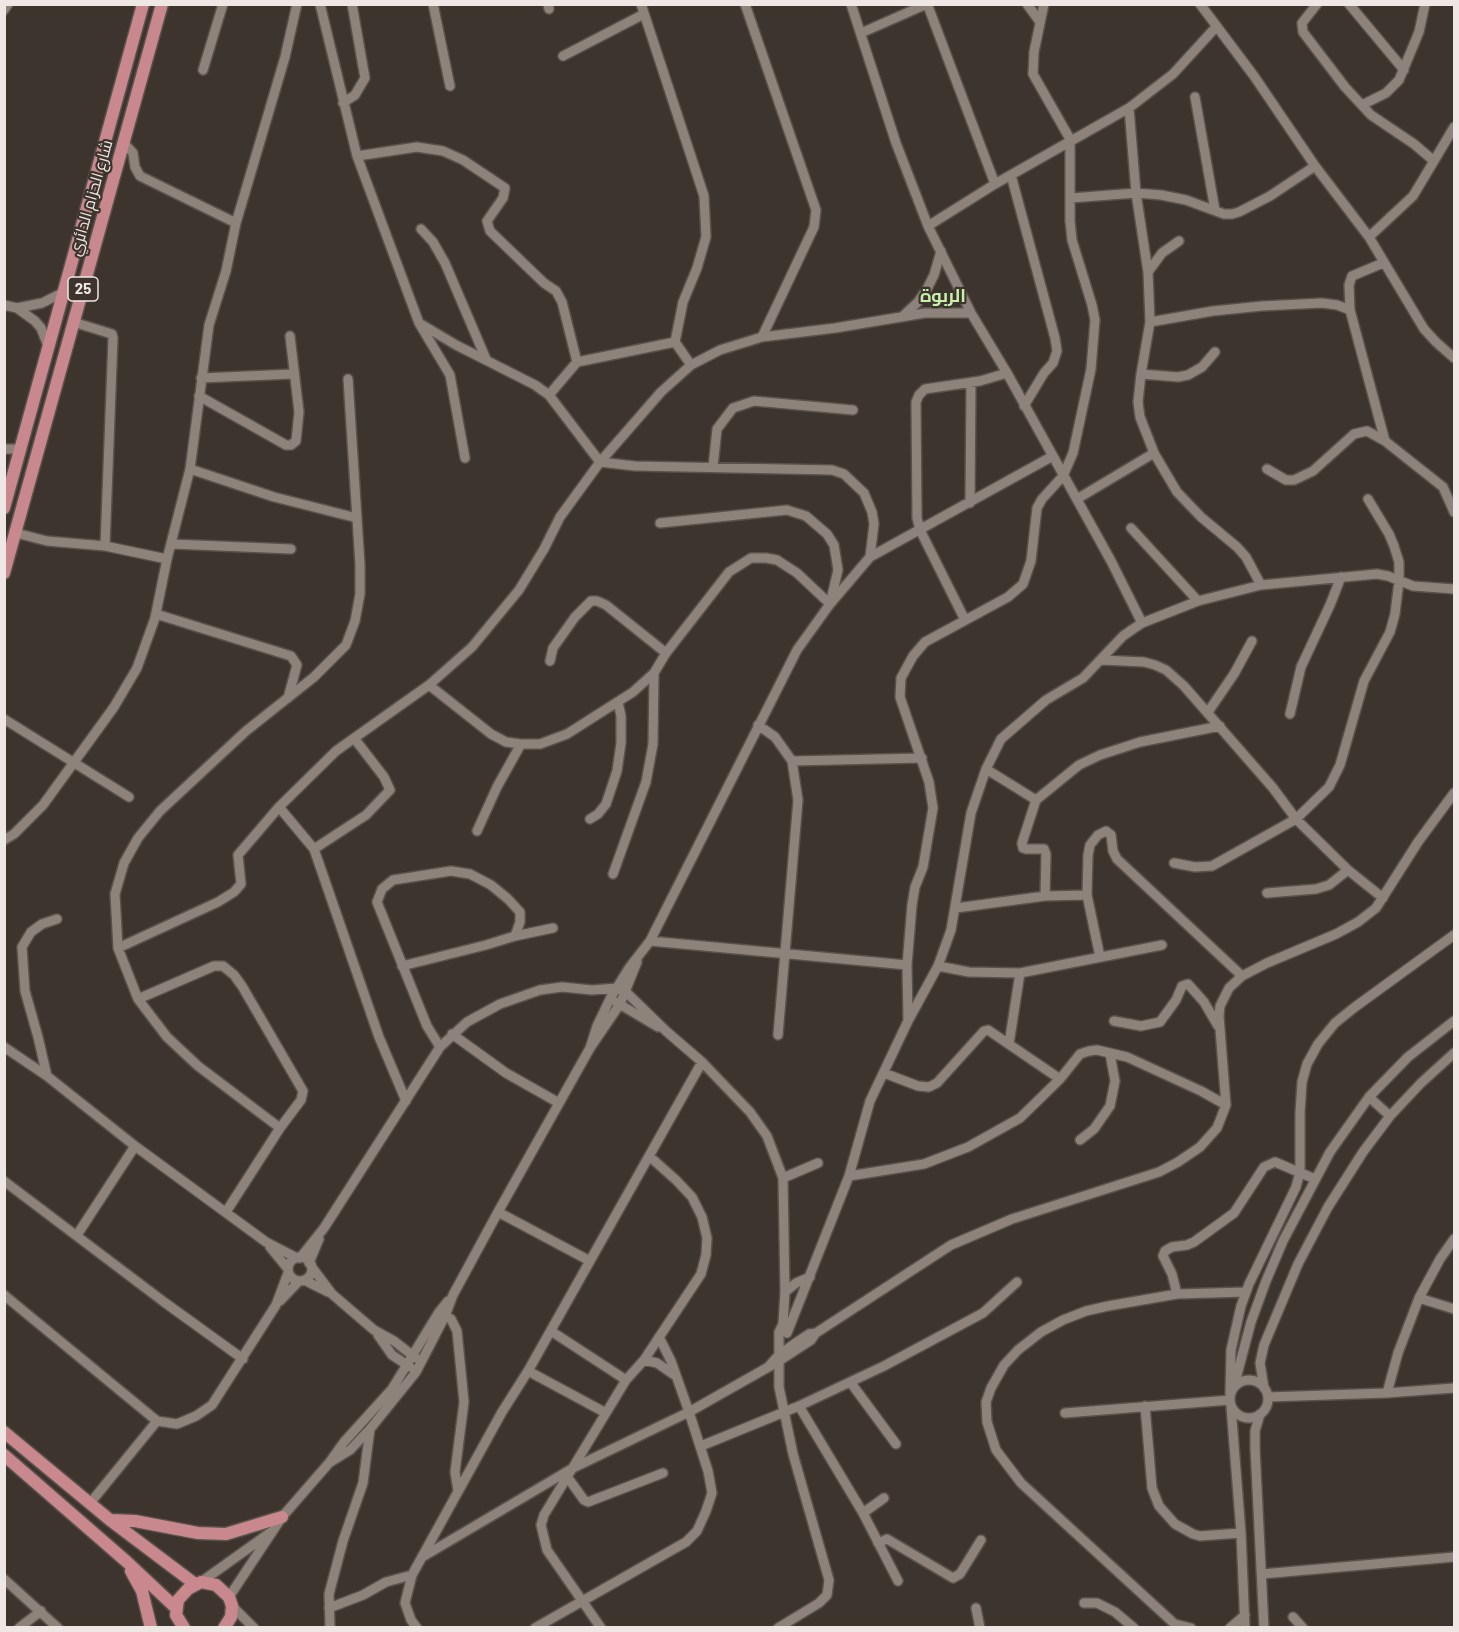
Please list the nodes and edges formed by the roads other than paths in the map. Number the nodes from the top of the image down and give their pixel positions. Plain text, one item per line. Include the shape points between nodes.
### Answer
1 (8, 4) edge
2 (143, 4) edge
3 (162, 4) edge
4 (223, 4) edge
5 (297, 4) edge
6 (320, 4) edge
7 (352, 4) edge
8 (433, 4) edge
9 (745, 4) edge
10 (851, 4) edge
11 (1027, 4) edge
12 (1044, 4) edge
13 (1200, 4) edge
14 (1317, 4) edge
15 (1349, 4) edge
16 (1425, 4) edge
17 (927, 5) edge
18 (643, 9) edge
19 (4, 10) edge
20 (1040, 22) junction
21 (1216, 27) junction
22 (861, 33) junction
23 (563, 56) dead end
24 (203, 70) dead end
25 (1404, 70) junction
26 (450, 86) dead end
27 (1195, 97) dead end
28 (343, 103) junction
29 (1362, 105) junction
30 (1129, 108) junction
31 (1455, 127) edge
32 (1070, 139) junction
33 (124, 143) junction
34 (357, 156) junction
35 (1434, 161) junction
36 (1314, 166) junction
37 (1011, 175) junction
38 (995, 184) junction
39 (1136, 193) junction
40 (1071, 198) junction
41 (1215, 210) junction
42 (236, 223) junction
43 (928, 226) junction
44 (421, 229) dead end
45 (1369, 237) junction
46 (1179, 241) dead end
47 (941, 251) junction
48 (1383, 263) junction
49 (1149, 272) junction
50 (64, 292) junction
51 (4, 305) edge
52 (17, 308) junction
53 (1350, 310) junction
54 (971, 313) junction
55 (903, 316) junction
56 (73, 322) junction
57 (1150, 322) junction
58 (419, 323) junction
59 (290, 336) dead end
60 (762, 337) junction
61 (675, 342) junction
62 (49, 347) junction
63 (1215, 352) dead end
64 (1455, 358) edge
65 (486, 359) junction
66 (577, 362) junction
67 (691, 365) junction
68 (1007, 373) junction
69 (293, 374) junction
70 (1142, 374) junction
71 (201, 378) junction
72 (348, 379) dead end
73 (971, 383) junction
74 (549, 395) junction
75 (199, 396) junction
76 (1024, 406) junction
77 (853, 410) dead end
78 (1385, 441) junction
79 (4, 449) edge
80 (21, 449) junction
81 (1154, 453) junction
82 (1052, 457) junction
83 (465, 458) dead end
84 (600, 462) junction
85 (713, 467) junction
86 (190, 469) junction
87 (1267, 469) dead end
88 (1063, 476) junction
89 (1077, 499) junction
90 (1368, 499) dead end
91 (970, 503) junction
92 (4, 508) edge
93 (1455, 512) edge
94 (357, 518) junction
95 (660, 523) dead end
96 (1131, 528) dead end
97 (920, 530) junction
98 (16, 533) junction
99 (172, 544) junction
100 (105, 546) junction
101 (291, 549) dead end
102 (870, 557) junction
103 (167, 559) junction
104 (4, 573) edge
105 (1341, 577) junction
106 (1399, 581) junction
107 (1261, 585) junction
108 (1455, 589) edge
109 (1198, 601) junction
110 (830, 604) junction
111 (156, 614) junction
112 (965, 620) junction
113 (1142, 623) junction
114 (1252, 641) dead end
115 (666, 653) junction
116 (1102, 660) junction
117 (550, 661) dead end
118 (654, 673) junction
119 (429, 684) junction
120 (288, 698) junction
121 (618, 702) junction
122 (1208, 712) junction
123 (1290, 714) dead end
124 (4, 719) edge
125 (758, 725) junction
126 (1220, 726) junction
127 (354, 738) junction
128 (521, 744) junction
129 (922, 758) junction
130 (792, 761) junction
131 (75, 762) junction
132 (986, 770) junction
133 (1455, 793) edge
134 (129, 797) dead end
135 (1036, 800) junction
136 (279, 807) junction
137 (590, 819) dead end
138 (1296, 819) junction
139 (477, 831) dead end
140 (4, 840) edge
141 (314, 849) junction
142 (1174, 863) dead end
143 (1348, 870) junction
144 (613, 874) dead end
145 (1267, 893) dead end
146 (1087, 895) junction
147 (1045, 896) junction
148 (1383, 898) junction
149 (956, 908) junction
150 (57, 919) dead end
151 (553, 928) dead end
152 (1455, 935) edge
153 (515, 936) junction
154 (650, 941) junction
155 (1162, 945) dead end
156 (118, 948) junction
157 (786, 954) junction
158 (1100, 957) junction
159 (907, 965) junction
160 (402, 966) junction
161 (938, 966) junction
162 (1020, 973) junction
163 (1242, 976) junction
164 (605, 989) junction
165 (622, 990) junction
166 (138, 999) junction
167 (611, 999) junction
168 (620, 1004) junction
169 (1114, 1021) dead end
170 (1455, 1021) edge
171 (908, 1022) junction
172 (1219, 1028) junction
173 (666, 1031) junction
174 (452, 1034) junction
175 (778, 1035) dead end
176 (1010, 1044) junction
177 (4, 1047) edge
178 (440, 1047) junction
179 (590, 1048) junction
180 (1455, 1053) edge
181 (1110, 1054) junction
182 (702, 1062) junction
183 (884, 1073) junction
184 (47, 1076) junction
185 (1059, 1078) junction
186 (1369, 1096) junction
187 (406, 1101) junction
188 (559, 1103) junction
189 (1226, 1105) junction
190 (1390, 1116) junction
191 (280, 1128) junction
192 (1080, 1140) dead end
193 (135, 1146) junction
194 (649, 1156) junction
195 (818, 1163) dead end
196 (1300, 1172) junction
197 (849, 1176) junction
198 (783, 1178) junction
199 (1315, 1179) junction
200 (4, 1181) edge
201 (226, 1212) junction
202 (498, 1212) junction
203 (324, 1228) junction
204 (77, 1235) junction
205 (1455, 1239) edge
206 (266, 1242) junction
207 (298, 1258) junction
208 (590, 1261) junction
209 (310, 1264) junction
210 (288, 1271) junction
211 (810, 1277) junction
212 (301, 1281) junction
213 (1017, 1282) dead end
214 (1246, 1292) junction
215 (332, 1294) junction
216 (453, 1294) junction
217 (1178, 1294) junction
218 (4, 1295) edge
219 (785, 1295) junction
220 (803, 1296) junction
221 (1419, 1298) junction
222 (276, 1305) junction
223 (1455, 1309) edge
224 (445, 1316) junction
225 (785, 1328) junction
226 (374, 1330) junction
227 (550, 1331) junction
228 (659, 1336) junction
229 (411, 1355) junction
230 (782, 1356) junction
231 (243, 1359) junction
232 (644, 1360) junction
233 (421, 1361) junction
234 (406, 1365) junction
235 (528, 1371) junction
236 (416, 1372) junction
237 (676, 1376) junction
238 (626, 1380) junction
239 (851, 1383) junction
240 (1455, 1388) edge
241 (1266, 1393) junction
242 (1387, 1393) junction
243 (1231, 1397) junction
244 (799, 1406) junction
245 (1145, 1406) junction
246 (689, 1412) junction
247 (606, 1413) junction
248 (783, 1413) junction
249 (1065, 1413) dead end
250 (1260, 1414) junction
251 (157, 1421) junction
252 (370, 1429) junction
253 (4, 1432) edge
254 (896, 1444) dead end
255 (701, 1446) junction
256 (4, 1455) edge
257 (329, 1463) junction
258 (573, 1468) junction
259 (663, 1473) dead end
260 (568, 1478) junction
261 (458, 1491) junction
262 (884, 1498) dead end
263 (91, 1502) junction
264 (863, 1513) junction
265 (282, 1517) junction
266 (110, 1520) junction
267 (273, 1530) junction
268 (1241, 1533) junction
269 (981, 1540) dead end
270 (878, 1543) junction
271 (422, 1557) junction
272 (1455, 1557) edge
273 (127, 1562) junction
274 (1262, 1574) junction
275 (412, 1575) junction
276 (4, 1579) edge
277 (898, 1581) dead end
278 (198, 1583) junction
279 (230, 1601) junction
280 (580, 1601) junction
281 (1084, 1603) dead end
282 (329, 1608) junction
283 (976, 1608) dead end
284 (41, 1611) junction
285 (176, 1611) junction
286 (1245, 1615) junction
287 (1293, 1617) dead end
288 (1177, 1626) edge
289 (19, 1628) edge
290 (58, 1628) edge
291 (151, 1628) edge
292 (172, 1628) edge
293 (184, 1628) edge
294 (224, 1628) edge
295 (254, 1628) edge
296 (330, 1628) edge
297 (417, 1628) edge
298 (535, 1628) edge
299 (601, 1628) edge
300 (778, 1628) edge
301 (980, 1628) edge
302 (1134, 1628) edge
303 (1191, 1628) edge
304 (1230, 1628) edge
305 (1245, 1628) edge
306 (1264, 1628) edge
307 (1303, 1628) edge

1 - 19 street
2 - 50 main road, شارع الحزام الدائري / 25
3 - 33 main road, شارع الحزام الدائري / 25
4 - 24 street
5 - 42 street
6 - 28 street
7 - 28 street via 364,78 355,95
8 - 26 street
9 - 60 street via 816,210 814,226
10 - 22 street
11 - 20 street
12 - 20 street
13 - 21 street
14 - 29 street via 1302,23 1303,33
15 - 25 street
16 - 25 street
17 - 22 street
17 - 38 street
18 - 23 street
18 - 61 street via 704,196 706,237 683,302
20 - 32 street via 1033,74
21 - 30 street via 1173,74
21 - 36 street
22 - 43 street via 903,164
25 - 29 street via 1393,88
27 - 41 street
28 - 34 street
29 - 35 street via 1377,121
30 - 32 street
30 - 39 street
31 - 35 street
32 - 37 street
32 - 40 street
33 - 42 street via 133,153 140,176
33 - 56 main road, شارع الحزام الدائري / 25
34 - 58 street
34 - 66 street via 417,147 443,151 506,188 487,221 490,231 556,291
35 - 45 street via 1413,196
36 - 41 street via 1239,212 1224,214
36 - 45 street
37 - 38 street
37 - 76 street via 1057,351
38 - 43 street
39 - 40 street
39 - 41 street via 1170,196
39 - 49 street
40 - 88 street via 1072,240 1092,305 1094,340 1078,433
42 - 71 street via 209,325
43 - 47 street
44 - 65 street via 445,263
45 - 48 street
46 - 49 street via 1162,253
47 - 54 street
47 - 55 street via 927,289
48 - 53 street via 1352,276
48 - 64 street via 1424,329
49 - 57 street
50 - 52 street via 42,303
50 - 62 main road, شارع الحزام الدائري / 25
51 - 52 street
52 - 62 street via 39,325
53 - 57 street via 1322,303 1263,306 1213,310
53 - 78 street
54 - 55 street
54 - 68 street
55 - 60 street
56 - 98 main road, شارع الحزام الدائري / 25
56 - 100 street via 112,334 113,338
57 - 70 street
58 - 65 street
58 - 83 street via 450,375
59 - 69 street
60 - 67 street via 720,350
61 - 66 street
61 - 67 street
62 - 80 main road, شارع الحزام الدائري / 25
63 - 70 street via 1188,375
65 - 74 street
66 - 74 street
67 - 84 street via 661,392
68 - 73 street
68 - 76 street
69 - 71 street
69 - 75 street via 299,412 296,441 291,444 286,445
70 - 81 street via 1140,417
71 - 75 street
72 - 94 street
73 - 91 street
73 - 97 street via 925,389 916,402
74 - 84 street
75 - 86 street
76 - 82 street
77 - 85 street via 754,401 733,408 717,429
78 - 87 street via 1367,431 1354,434 1313,471 1294,480 1286,480
78 - 93 street via 1443,487
79 - 80 street
80 - 92 main road, شارع الحزام الدائري / 25
81 - 89 street
81 - 107 street via 1186,503 1237,547
82 - 88 street
82 - 91 street
84 - 85 street
84 - 119 street via 560,517 519,590 472,647
85 - 102 street via 832,470 844,474 864,493 872,512
86 - 94 street via 274,497
86 - 99 street
88 - 89 street
88 - 112 street via 1037,508 1031,561 1023,584 1008,597
89 - 113 street
90 - 106 street via 1394,546
91 - 97 street
94 - 120 street via 360,594 346,645
95 - 110 street via 787,510 806,516 834,545 838,570
96 - 109 street
97 - 102 street
97 - 112 street
98 - 100 street via 46,542
98 - 104 main road, شارع الحزام الدائري / 25
99 - 101 street
99 - 103 street
100 - 103 street
102 - 110 street
103 - 111 street
105 - 106 street via 1383,575
105 - 107 street
105 - 123 street via 1301,667
106 - 108 street
106 - 138 street via 1390,632 1364,681 1340,765 1329,786
107 - 109 street
109 - 113 street
110 - 115 street via 777,560 751,558 729,572
110 - 125 street via 798,650
111 - 120 street via 291,656 297,664
111 - 131 street via 137,668
112 - 129 street via 925,642 901,678 900,697
113 - 116 street via 1123,636
114 - 122 street
115 - 117 street via 606,605 591,601 553,648
115 - 118 street
116 - 122 street via 1144,662 1166,670
116 - 132 street via 1001,739
118 - 121 street
118 - 144 street via 652,744 646,782
119 - 127 street
119 - 128 street via 491,734
120 - 156 street via 190,782 138,838 124,863 115,894
121 - 128 street via 567,734 540,744
121 - 137 street via 621,743 617,771 606,804
122 - 126 street
124 - 131 street
125 - 130 street via 775,736
125 - 154 street
126 - 135 street via 1140,742 1100,755 1079,765
126 - 138 street
127 - 136 street
127 - 141 street via 390,790 366,814
128 - 139 street
129 - 130 street
129 - 159 street via 933,808 912,905
130 - 157 street via 798,800
131 - 134 street
131 - 140 street via 43,805
132 - 135 street
132 - 149 street via 972,813
133 - 148 street
135 - 147 street via 1022,843 1026,849 1044,849
136 - 141 street
136 - 156 street via 238,855 241,884 234,892
138 - 142 street via 1212,866
138 - 143 street
141 - 187 street via 379,1037
143 - 145 street via 1329,885 1316,889
143 - 148 street
146 - 147 street
146 - 158 street
146 - 163 street via 1090,845 1106,831 1111,835 1117,859
147 - 149 street
148 - 163 street via 1358,922
149 - 161 street
150 - 184 street via 31,932 22,947 25,991
151 - 153 street
152 - 196 street via 1355,1006 1318,1044 1302,1082
153 - 160 street
153 - 160 street via 520,912 491,885 470,874 451,872 393,880 382,889 377,902
154 - 157 street
154 - 165 street
155 - 158 street
156 - 166 street
157 - 159 street
157 - 175 street
158 - 162 street
159 - 171 street
160 - 178 street
161 - 162 street via 969,972
161 - 171 street
162 - 176 street
163 - 172 street via 1229,988 1220,1006
164 - 165 street
164 - 167 street
164 - 174 street via 540,990 500,1004
165 - 167 street
165 - 168 street
165 - 173 street
166 - 191 street via 167,1037 198,1066
166 - 191 street via 214,966 223,966 234,975 303,1091 301,1100
167 - 168 street
167 - 179 street
168 - 173 street
168 - 179 street
169 - 172 street via 1141,1026 1160,1022 1182,986 1188,984
170 - 186 street via 1408,1058
171 - 183 street
172 - 189 street
173 - 182 street
174 - 178 street
174 - 188 street via 506,1073
176 - 183 street via 984,1031 929,1087
176 - 185 street
177 - 184 street
178 - 187 street
179 - 188 street
180 - 190 street
181 - 185 street via 1097,1050 1080,1054
181 - 189 street via 1128,1057
181 - 192 street via 1115,1081 1110,1106 1094,1129
182 - 194 street
182 - 198 street via 750,1112 767,1136
183 - 197 street via 870,1101
184 - 193 street
185 - 197 street via 1020,1118 968,1147 924,1164
186 - 190 street
186 - 199 street
187 - 203 street
188 - 202 street
189 - 230 street via 1210,1136 1178,1162 1159,1172 970,1235 809,1334
190 - 241 street via 1345,1179 1294,1273 1262,1351 1260,1371
191 - 201 street
193 - 201 street
193 - 204 street
194 - 208 street
194 - 228 street via 692,1197 707,1238 701,1274
195 - 198 street
196 - 199 street
196 - 214 street
196 - 217 street via 1275,1162 1269,1164 1234,1214 1194,1242 1165,1251 1163,1256
197 - 211 street
198 - 219 street
199 - 243 street via 1266,1281
200 - 204 street
201 - 206 street
202 - 208 street
202 - 216 street
203 - 207 street
203 - 209 street
204 - 231 street
205 - 221 street
206 - 207 street
206 - 210 street
207 - 209 street
207 - 210 street via 291,1262
208 - 227 street
209 - 212 street via 310,1274
209 - 215 street
210 - 212 street via 294,1280
210 - 222 street
211 - 219 street via 796,1283
211 - 220 street
212 - 215 street
212 - 222 street
213 - 239 street via 983,1313
214 - 217 street
214 - 243 street via 1233,1335
215 - 226 street
216 - 224 street
216 - 229 street
217 - 288 street via 1086,1311 1041,1332 1004,1365 987,1402 987,1422 996,1450 1021,1483
218 - 251 street
219 - 220 street via 794,1300
219 - 225 street
220 - 225 street
221 - 223 street
221 - 242 street
222 - 231 street
224 - 233 street
224 - 261 street via 457,1331 464,1402 455,1472
225 - 230 street via 779,1332
226 - 229 street
226 - 234 street via 392,1355
227 - 235 street
227 - 238 street
228 - 232 street
228 - 237 street
229 - 233 street
229 - 234 street
230 - 246 street
230 - 248 street
231 - 251 street via 212,1405 177,1424
232 - 237 street via 657,1363
232 - 238 street
233 - 236 street
234 - 236 street
234 - 257 street via 392,1389
235 - 247 street
235 - 261 street
236 - 252 street
237 - 246 street
238 - 247 street
239 - 244 street
239 - 254 street
240 - 242 street
241 - 242 street
241 - 243 street via 1252,1380 1243,1381
241 - 250 street via 1266,1407
243 - 245 street
243 - 250 street via 1238,1414 1246,1418
243 - 268 street
244 - 248 street
244 - 264 street
245 - 249 street
245 - 268 street via 1152,1488 1159,1506 1175,1524 1192,1534
246 - 255 street
246 - 258 street
247 - 258 street
248 - 255 street
248 - 300 street via 829,1590 819,1603
250 - 274 street via 1255,1448
251 - 263 street
252 - 257 street via 350,1450
252 - 282 street via 363,1483 328,1594
253 - 263 main road
255 - 280 street via 712,1493 692,1538
256 - 273 main road
257 - 265 street
258 - 260 street
258 - 271 street
259 - 260 street via 590,1502 584,1500
260 - 280 street via 542,1520 541,1533 547,1550
261 - 271 street
262 - 264 street
263 - 266 main road
264 - 270 street
265 - 266 main road via 226,1534
265 - 267 street
266 - 278 main road
267 - 278 street
267 - 279 street
268 - 286 street
269 - 270 street via 960,1574 953,1578 887,1539
270 - 277 street
271 - 275 street
272 - 274 street
273 - 285 main road
273 - 291 main road via 142,1591
274 - 306 street
275 - 282 street via 386,1582 363,1596
275 - 297 street via 405,1603
276 - 284 street
278 - 279 main road via 216,1586
278 - 285 main road via 182,1594
279 - 294 main road via 231,1617
279 - 295 street
280 - 298 street
280 - 299 street
281 - 302 street via 1097,1603
282 - 296 street
283 - 301 street
284 - 289 street
284 - 290 street
285 - 292 main road
285 - 293 main road
286 - 304 street
286 - 305 street
287 - 307 street
288 - 303 street

